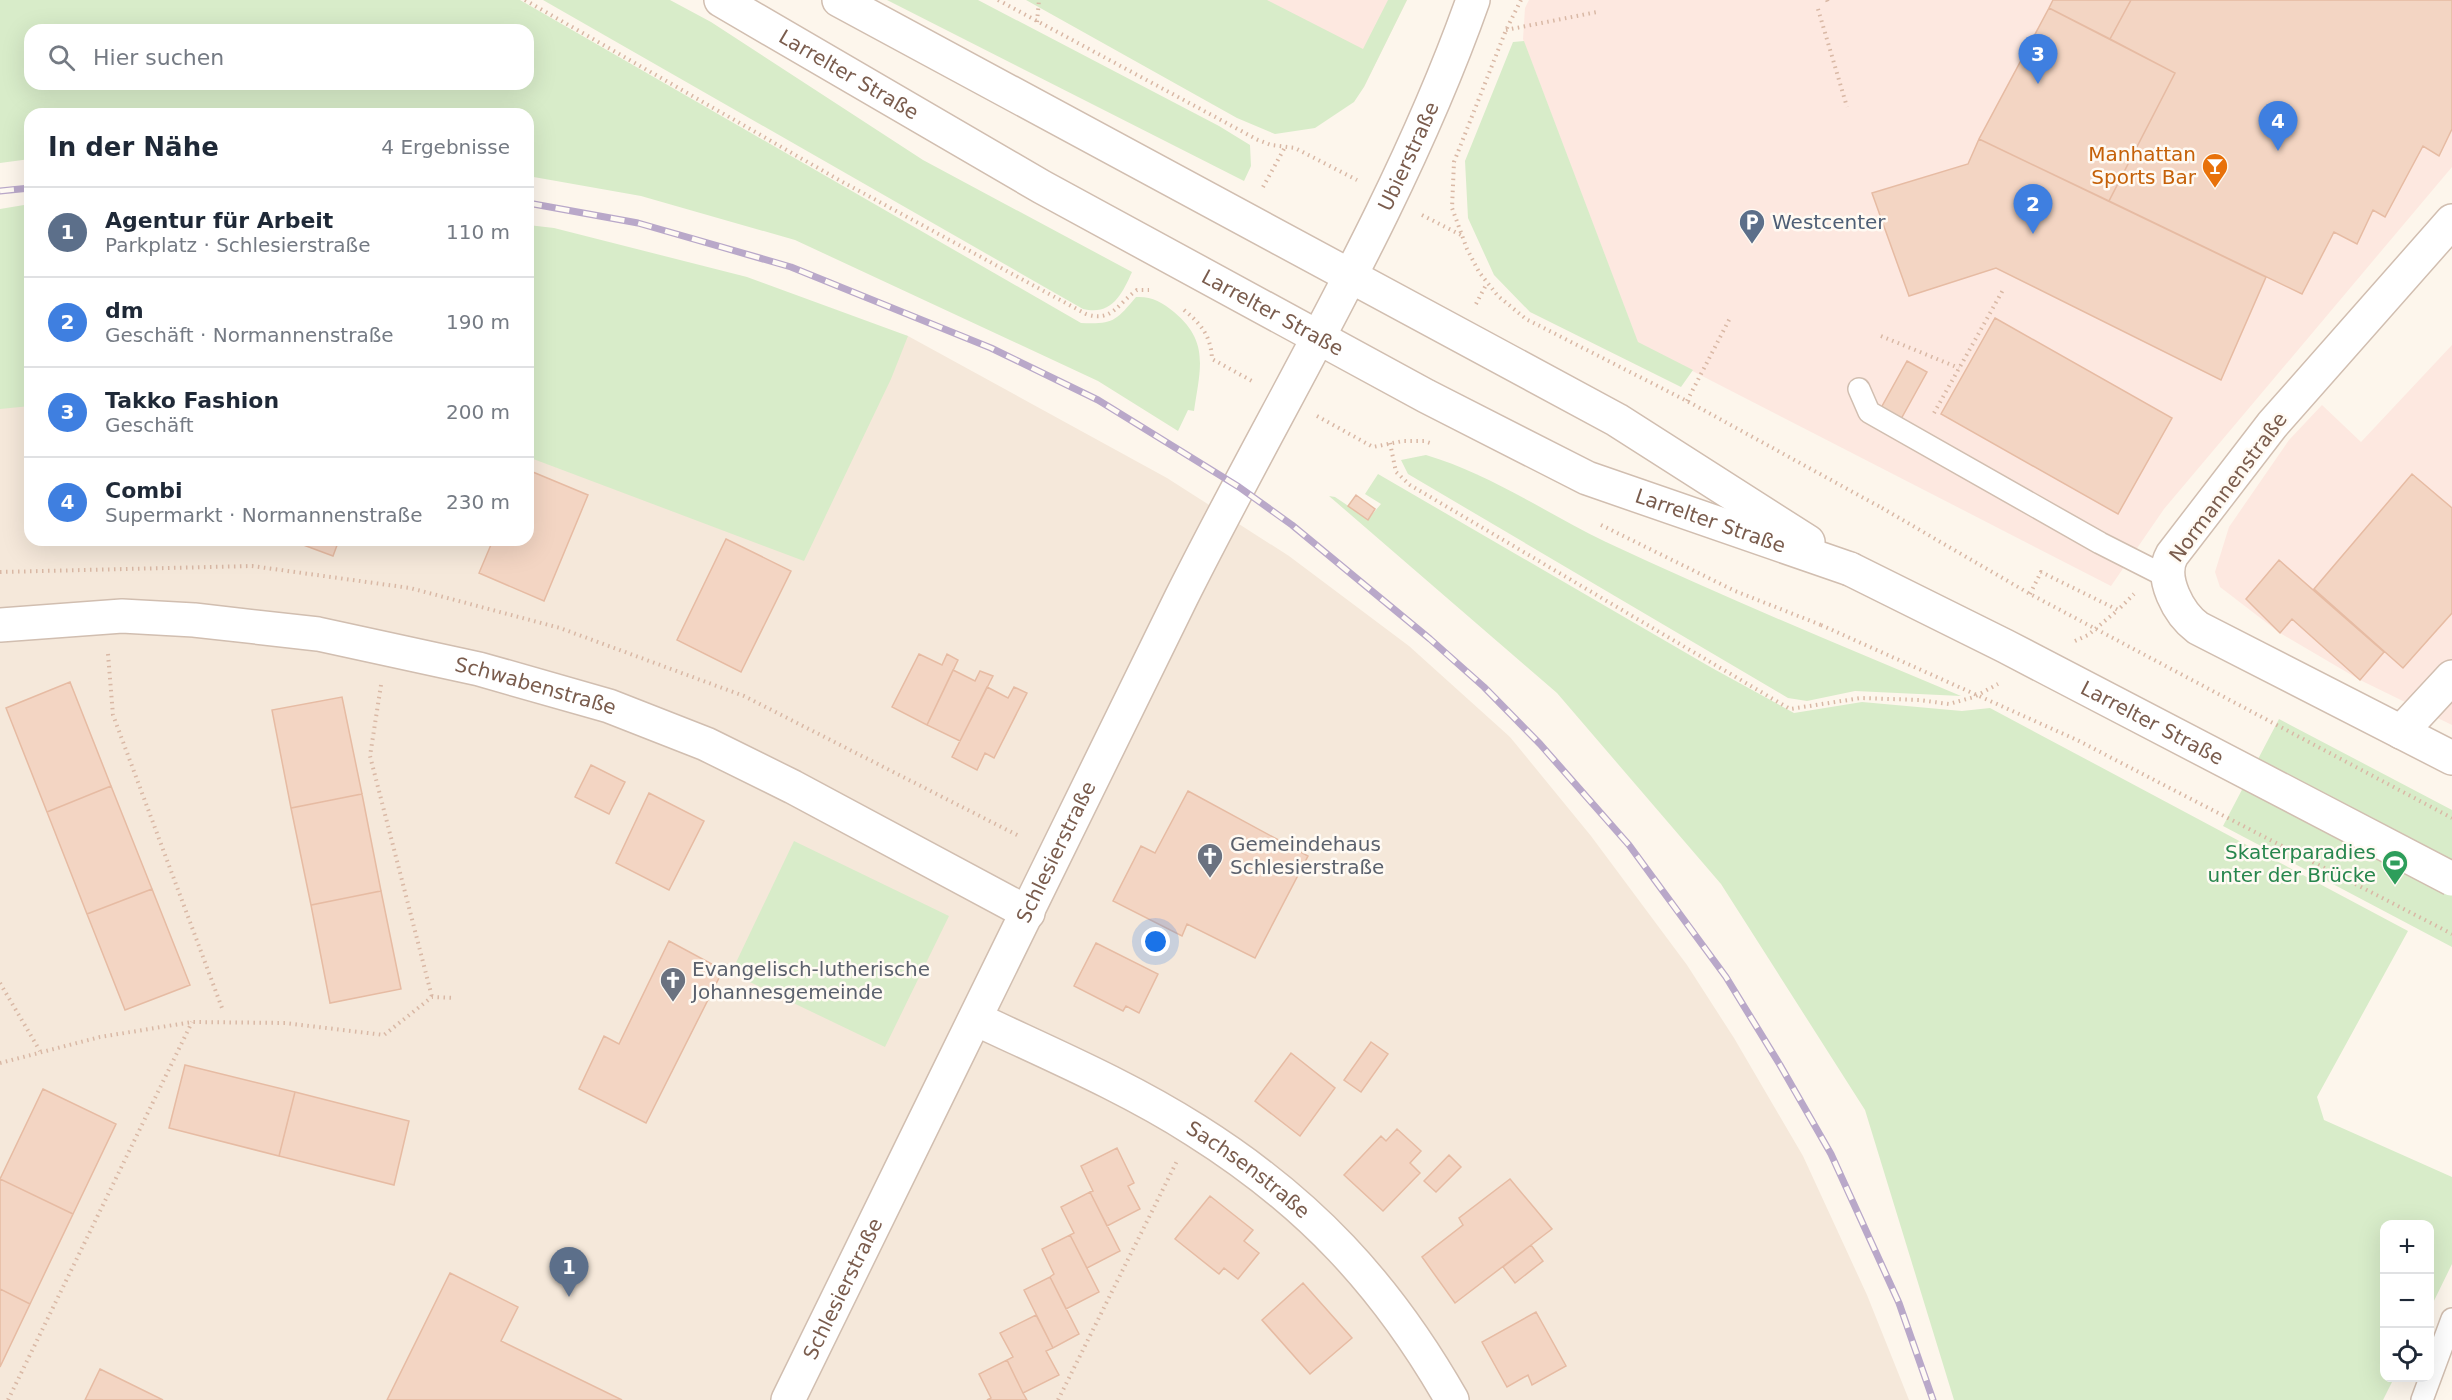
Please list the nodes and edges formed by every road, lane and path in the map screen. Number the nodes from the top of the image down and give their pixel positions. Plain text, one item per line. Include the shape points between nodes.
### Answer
1 (525, 0) edge
2 (722, 0) edge
3 (839, 0) edge
4 (998, 0) edge
5 (1039, 0) edge
6 (1473, 0) edge
7 (1521, 0) edge
8 (1827, 0) edge
9 (1829, 5) dead end
10 (1818, 9) dead end
11 (1597, 12) dead end
12 (1037, 22) junction
13 (1506, 30) junction
14 (1459, 39) junction
15 (1848, 107) dead end
16 (1295, 148) dead end
17 (2452, 221) edge
18 (1350, 276) junction
19 (2003, 290) dead end
20 (1158, 294) dead end
21 (1176, 304) dead end
22 (1334, 306) joint
23 (1730, 318) dead end
24 (1318, 336) junction
25 (1881, 336) dead end
26 (1212, 360) dead end
27 (1959, 368) junction
28 (1859, 389) dead end
29 (1687, 401) junction
30 (1919, 439) junction
31 (1390, 443) junction
32 (1373, 447) dead end
33 (1442, 447) dead end
34 (1598, 524) dead end
35 (1850, 569) junction
36 (2169, 578) junction
37 (2030, 594) junction
38 (2094, 600) dead end
39 (2118, 610) dead end
40 (105, 618) junction
41 (0, 625) edge
42 (2067, 646) dead end
43 (386, 648) junction
44 (2452, 677) edge
45 (2005, 680) dead end
46 (2401, 732) junction
47 (2452, 758) edge
48 (2452, 818) edge
49 (2452, 879) edge
50 (1028, 913) junction
51 (2452, 934) edge
52 (0, 983) edge
53 (432, 997) junction
54 (455, 998) dead end
55 (222, 1008) dead end
56 (976, 1019) junction
57 (192, 1022) junction
58 (40, 1051) junction
59 (0, 1063) edge
60 (1194, 1129) junction
61 (2452, 1318) edge
62 (8, 1400) edge
63 (788, 1400) edge
64 (1058, 1400) edge
65 (1452, 1400) edge
66 (2422, 1400) edge

1 - 20 path via 839,180 1086,314 1096,318 1107,316 1137,290
2 - 24 street, Larrelter Straße via 1042,188
3 - 18 street, Larrelter Straße
4 - 12 path
5 - 12 path
6 - 14 street, Ubierstraße
7 - 13 path
8 - 9 path
10 - 15 path
11 - 13 path
12 - 16 path via 1258,140
13 - 14 path
13 - 29 path via 1454,162 1452,208 1472,261 1498,296 1526,319
14 - 18 street, Ubierstraße via 1406,162
17 - 36 street, Normannenstraße via 2272,425 2172,555
18 - 22 street, Ubierstraße
18 - 35 street, Larrelter Straße via 1617,420
19 - 27 path
21 - 26 path via 1202,325
22 - 24 street, Schlesierstraße
23 - 29 path
24 - 35 street, Larrelter Straße via 1587,478
24 - 50 street, Schlesierstraße via 1182,596
25 - 27 path
27 - 30 path
28 - 30 lane via 1869,412
29 - 37 path, bridge
30 - 36 lane
31 - 32 path
31 - 33 path via 1424,441
31 - 45 path via 1396,472 1410,485 1790,709 1862,698 1949,704 1974,697
34 - 51 path, bridge via 1736,591 2077,740
35 - 49 street, Larrelter Straße, bridge
36 - 46 street, Normannenstraße via 2183,613 2198,628
37 - 38 path via 2041,572
37 - 48 path, bridge
39 - 42 path
40 - 41 street, Schwabenstraße
40 - 43 street, Schwabenstraße via 205,621 318,634
40 - 55 path via 113,715
43 - 50 street, Schwabenstraße via 479,669 609,706 706,744
43 - 53 path via 370,756
44 - 46 street
46 - 47 street, Normannenstraße
50 - 56 street, Schlesierstraße
52 - 58 path
53 - 54 path
53 - 57 path via 384,1035 285,1023
56 - 60 street, Sachsenstraße via 1134,1095
56 - 63 street, Schlesierstraße
57 - 58 path
57 - 62 path
58 - 59 path
60 - 64 path
60 - 65 street, Sachsenstraße via 1246,1163 1346,1251 1403,1322
61 - 66 lane

